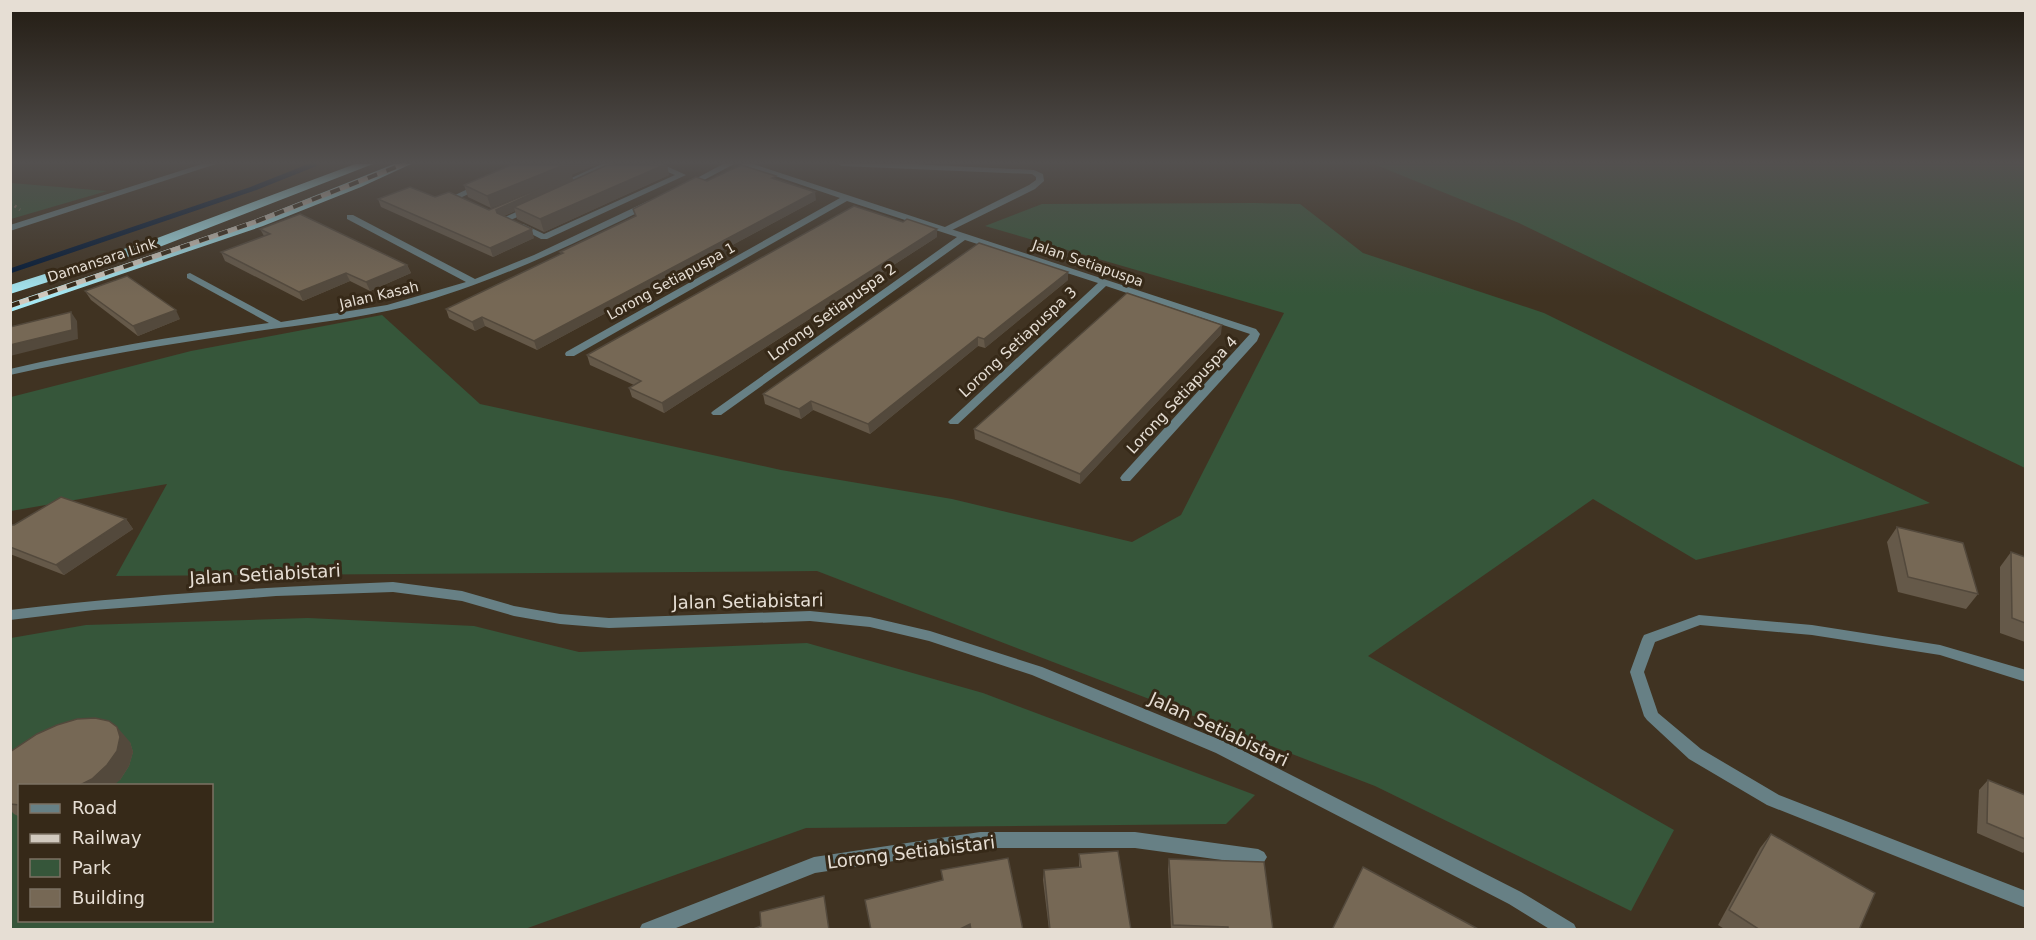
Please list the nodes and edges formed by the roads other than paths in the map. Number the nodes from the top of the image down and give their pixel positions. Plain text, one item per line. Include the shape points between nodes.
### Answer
1 (77, 208) edge
2 (252, 208) edge
3 (295, 208) edge
4 (531, 208) edge
5 (608, 208) edge
6 (641, 208) edge
7 (829, 208) edge
8 (880, 208) edge
9 (990, 208) edge
10 (350, 217) dead end
11 (10, 228) edge
12 (946, 230) junction
13 (964, 236) junction
14 (544, 237) junction
15 (564, 245) junction
16 (190, 276) dead end
17 (474, 282) junction
18 (1102, 284) junction
19 (10, 289) edge
20 (10, 308) edge
21 (280, 325) junction
22 (1252, 331) joint
23 (570, 354) dead end
24 (10, 372) edge
25 (717, 413) dead end
26 (954, 422) dead end
27 (1126, 478) dead end
28 (10, 615) edge
29 (2025, 676) edge
30 (1258, 857) dead end
31 (2025, 900) edge
32 (648, 930) edge
33 (1568, 930) edge

1 - 11 street
2 - 19 highway, Damansara Link via 157,243
3 - 20 highway, Damansara Link via 180,252
4 - 14 street via 506,219
5 - 14 street
6 - 15 street, Jalan Kasah
7 - 23 street, Lorong Setiapuspa 1
8 - 12 street, Jalan Setiapuspa
9 - 12 street
10 - 17 street
12 - 13 street, Jalan Setiapuspa
13 - 18 street, Jalan Setiapuspa
13 - 25 street, Lorong Setiapuspa 2
14 - 15 street
15 - 17 street, Jalan Kasah
16 - 21 street
17 - 21 street, Jalan Kasah via 422,300 338,318
18 - 22 street, Jalan Setiapuspa
18 - 26 street, Lorong Setiapuspa 3
21 - 24 street, Jalan Kasah via 67,358
22 - 27 street, Lorong Setiapuspa 4 via 1254,339
28 - 33 street, Jalan Setiabistari via 94,604 253,592 393,587 462,596 560,619 609,623 810,616 870,622 930,636 1037,671 1222,748 1515,898
29 - 31 street via 1940,650 1812,630 1699,620 1649,639 1637,672 1652,716 1695,754 1753,789
30 - 32 street, Lorong Setiabistari via 1135,840 980,840 814,865

